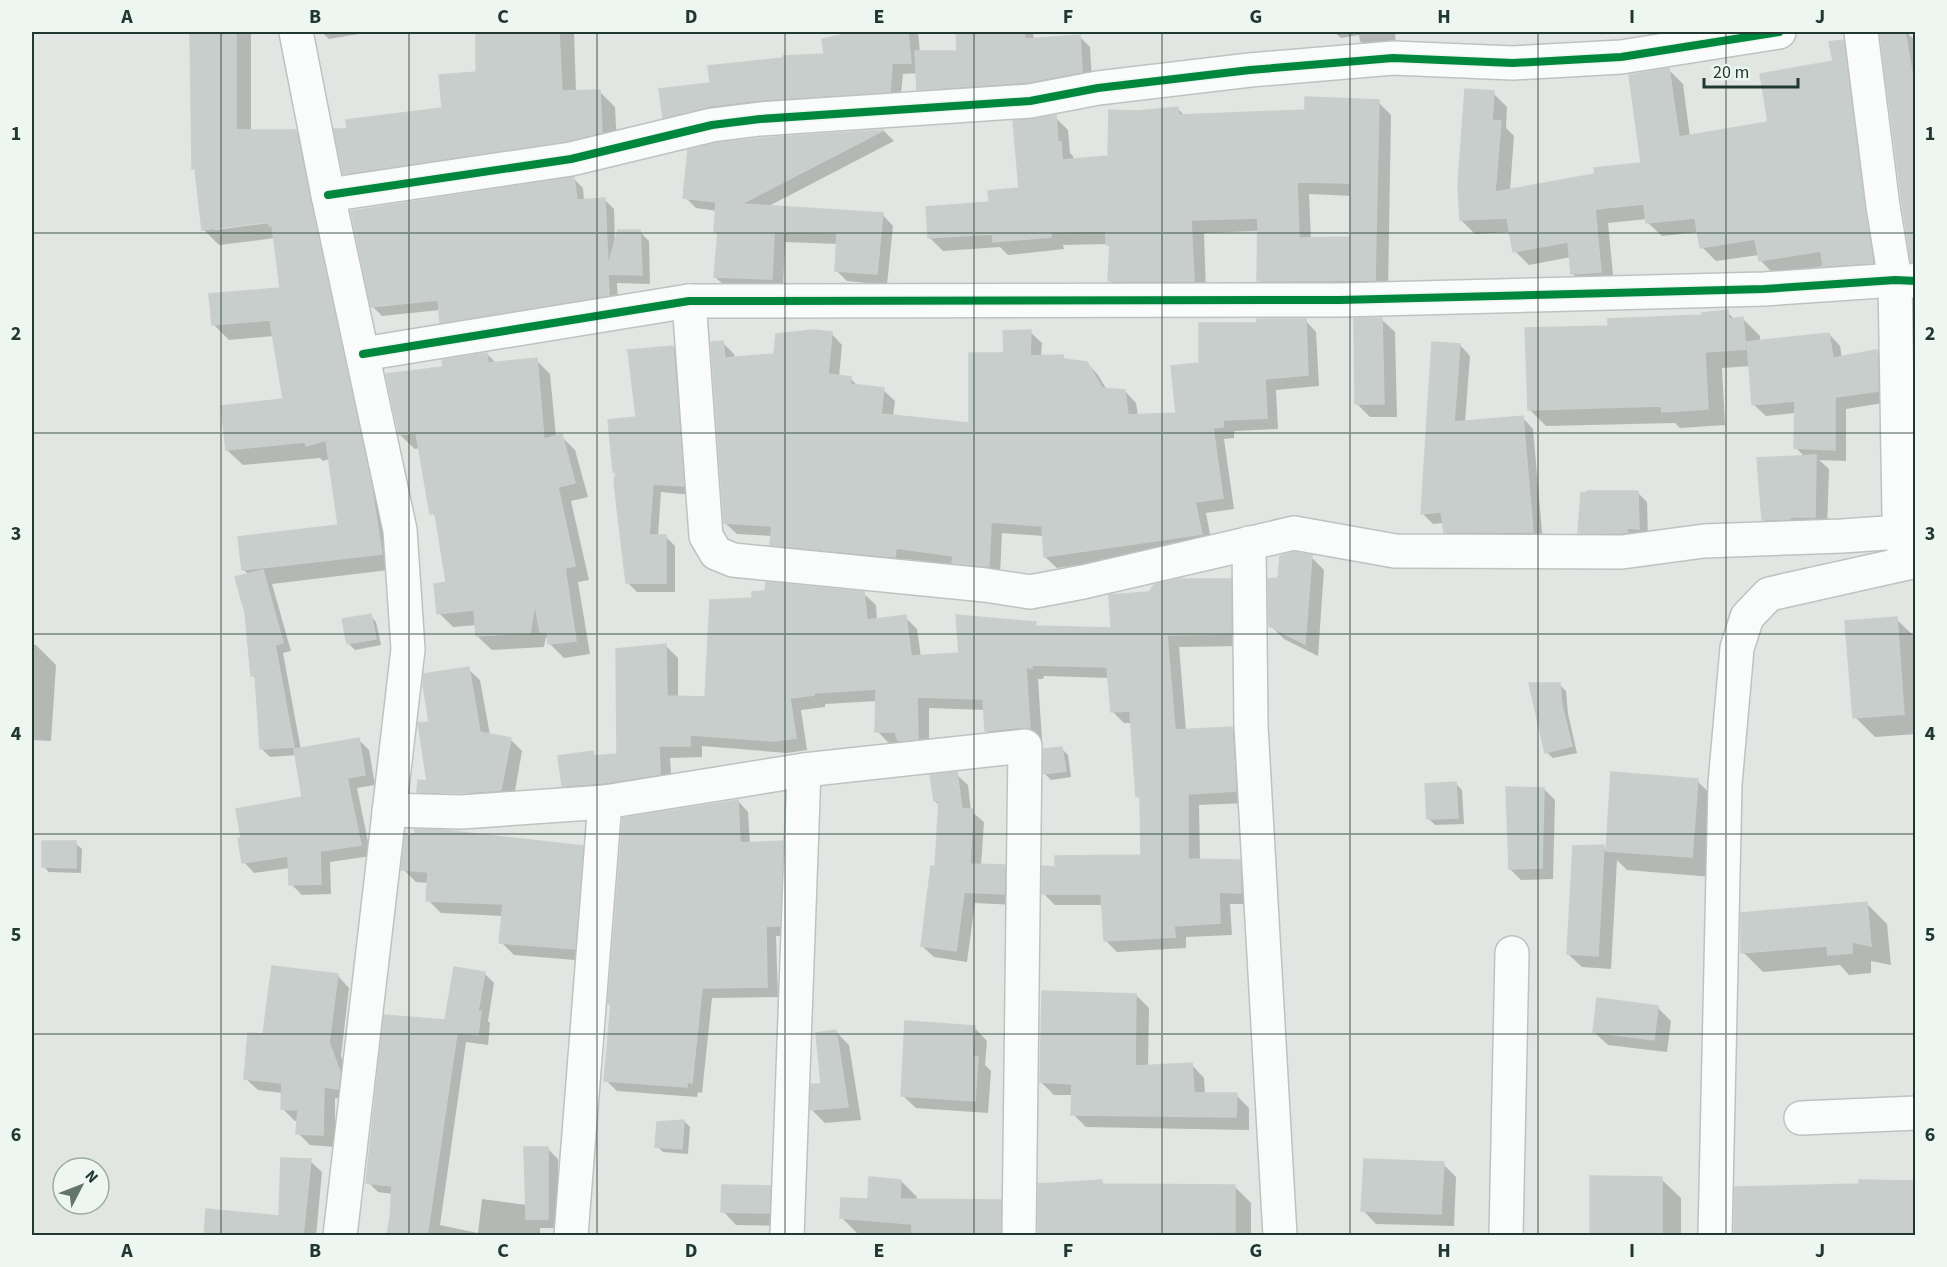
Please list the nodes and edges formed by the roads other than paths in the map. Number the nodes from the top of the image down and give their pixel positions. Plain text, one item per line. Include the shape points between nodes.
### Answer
1 (296, 32) edge
2 (1779, 32) edge
3 (1861, 32) edge
4 (328, 195) junction
5 (1905, 281) edge
6 (689, 301) junction
7 (363, 354) junction
8 (1900, 532) junction
9 (1249, 543) junction
10 (1912, 568) edge
11 (804, 770) junction
12 (605, 802) junction
13 (389, 810) junction
14 (1512, 953) dead end
15 (1916, 1113) edge
16 (1801, 1118) dead end
17 (340, 1236) edge
18 (571, 1236) edge
19 (787, 1236) edge
20 (1019, 1236) edge
21 (1280, 1236) edge
22 (1506, 1236) edge
23 (1715, 1236) edge

1 - 4 street
2 - 4 street via 1622,57 1513,63 1393,58 1098,88 1030,101 760,119 712,125 572,159
3 - 5 street via 1882,206
4 - 7 street
5 - 6 street via 1764,289 1340,300
5 - 8 street
6 - 7 street
6 - 9 street via 706,536 716,553 733,560 1030,592
7 - 13 street via 400,530 408,649
8 - 9 street via 1704,541 1622,552 1395,551 1294,533
8 - 10 street
9 - 21 street via 1251,726
10 - 23 street via 1769,594 1747,617 1737,648 1725,784
11 - 12 street
11 - 19 street
11 - 20 street via 1025,746
12 - 13 street via 461,812
12 - 18 street
13 - 17 street
14 - 22 street
15 - 16 street

